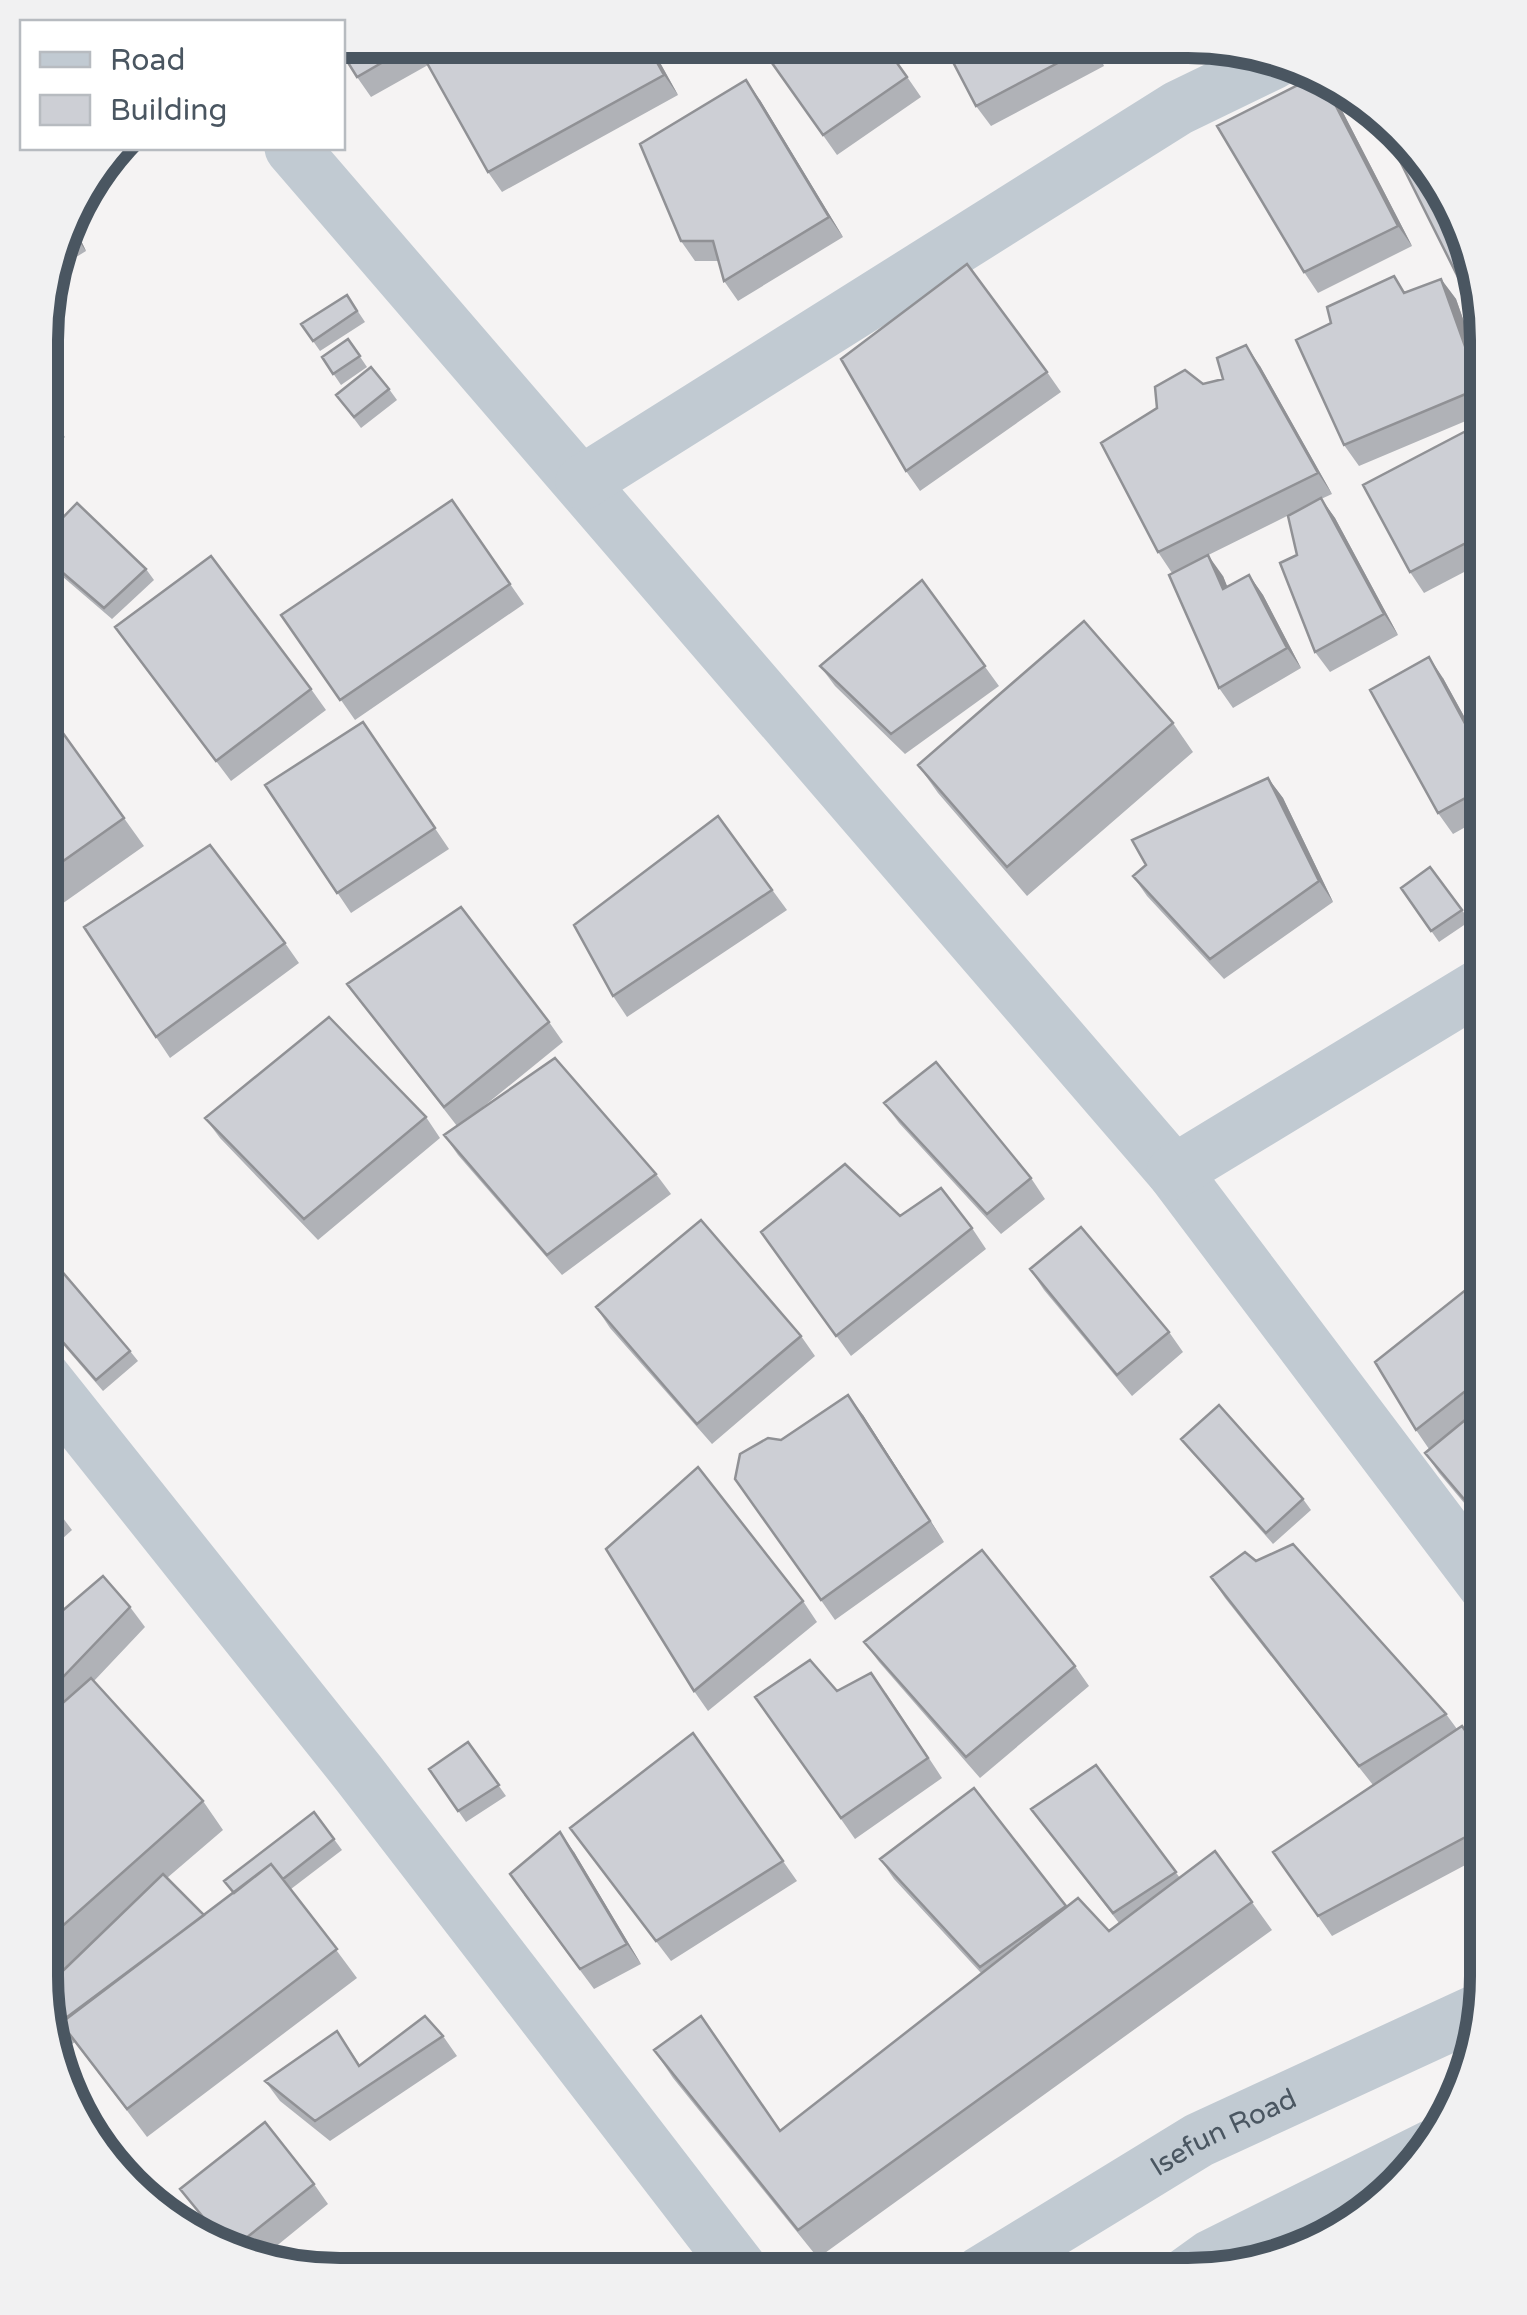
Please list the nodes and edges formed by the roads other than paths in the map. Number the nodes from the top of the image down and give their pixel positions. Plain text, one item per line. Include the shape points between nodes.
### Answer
1 (1262, 68) edge
2 (294, 150) edge
3 (583, 482) junction
4 (1470, 993) edge
5 (1174, 1172) junction
6 (57, 1395) edge
7 (1469, 1564) edge
8 (1466, 2017) edge
9 (1391, 2169) edge
10 (1231, 2254) edge
11 (732, 2258) edge
12 (1006, 2258) edge

1 - 3 street via 1178,108
2 - 3 street
3 - 5 street
4 - 5 street
5 - 7 street
6 - 11 street
8 - 12 street, Isefun Road via 1199,2140
9 - 10 street

